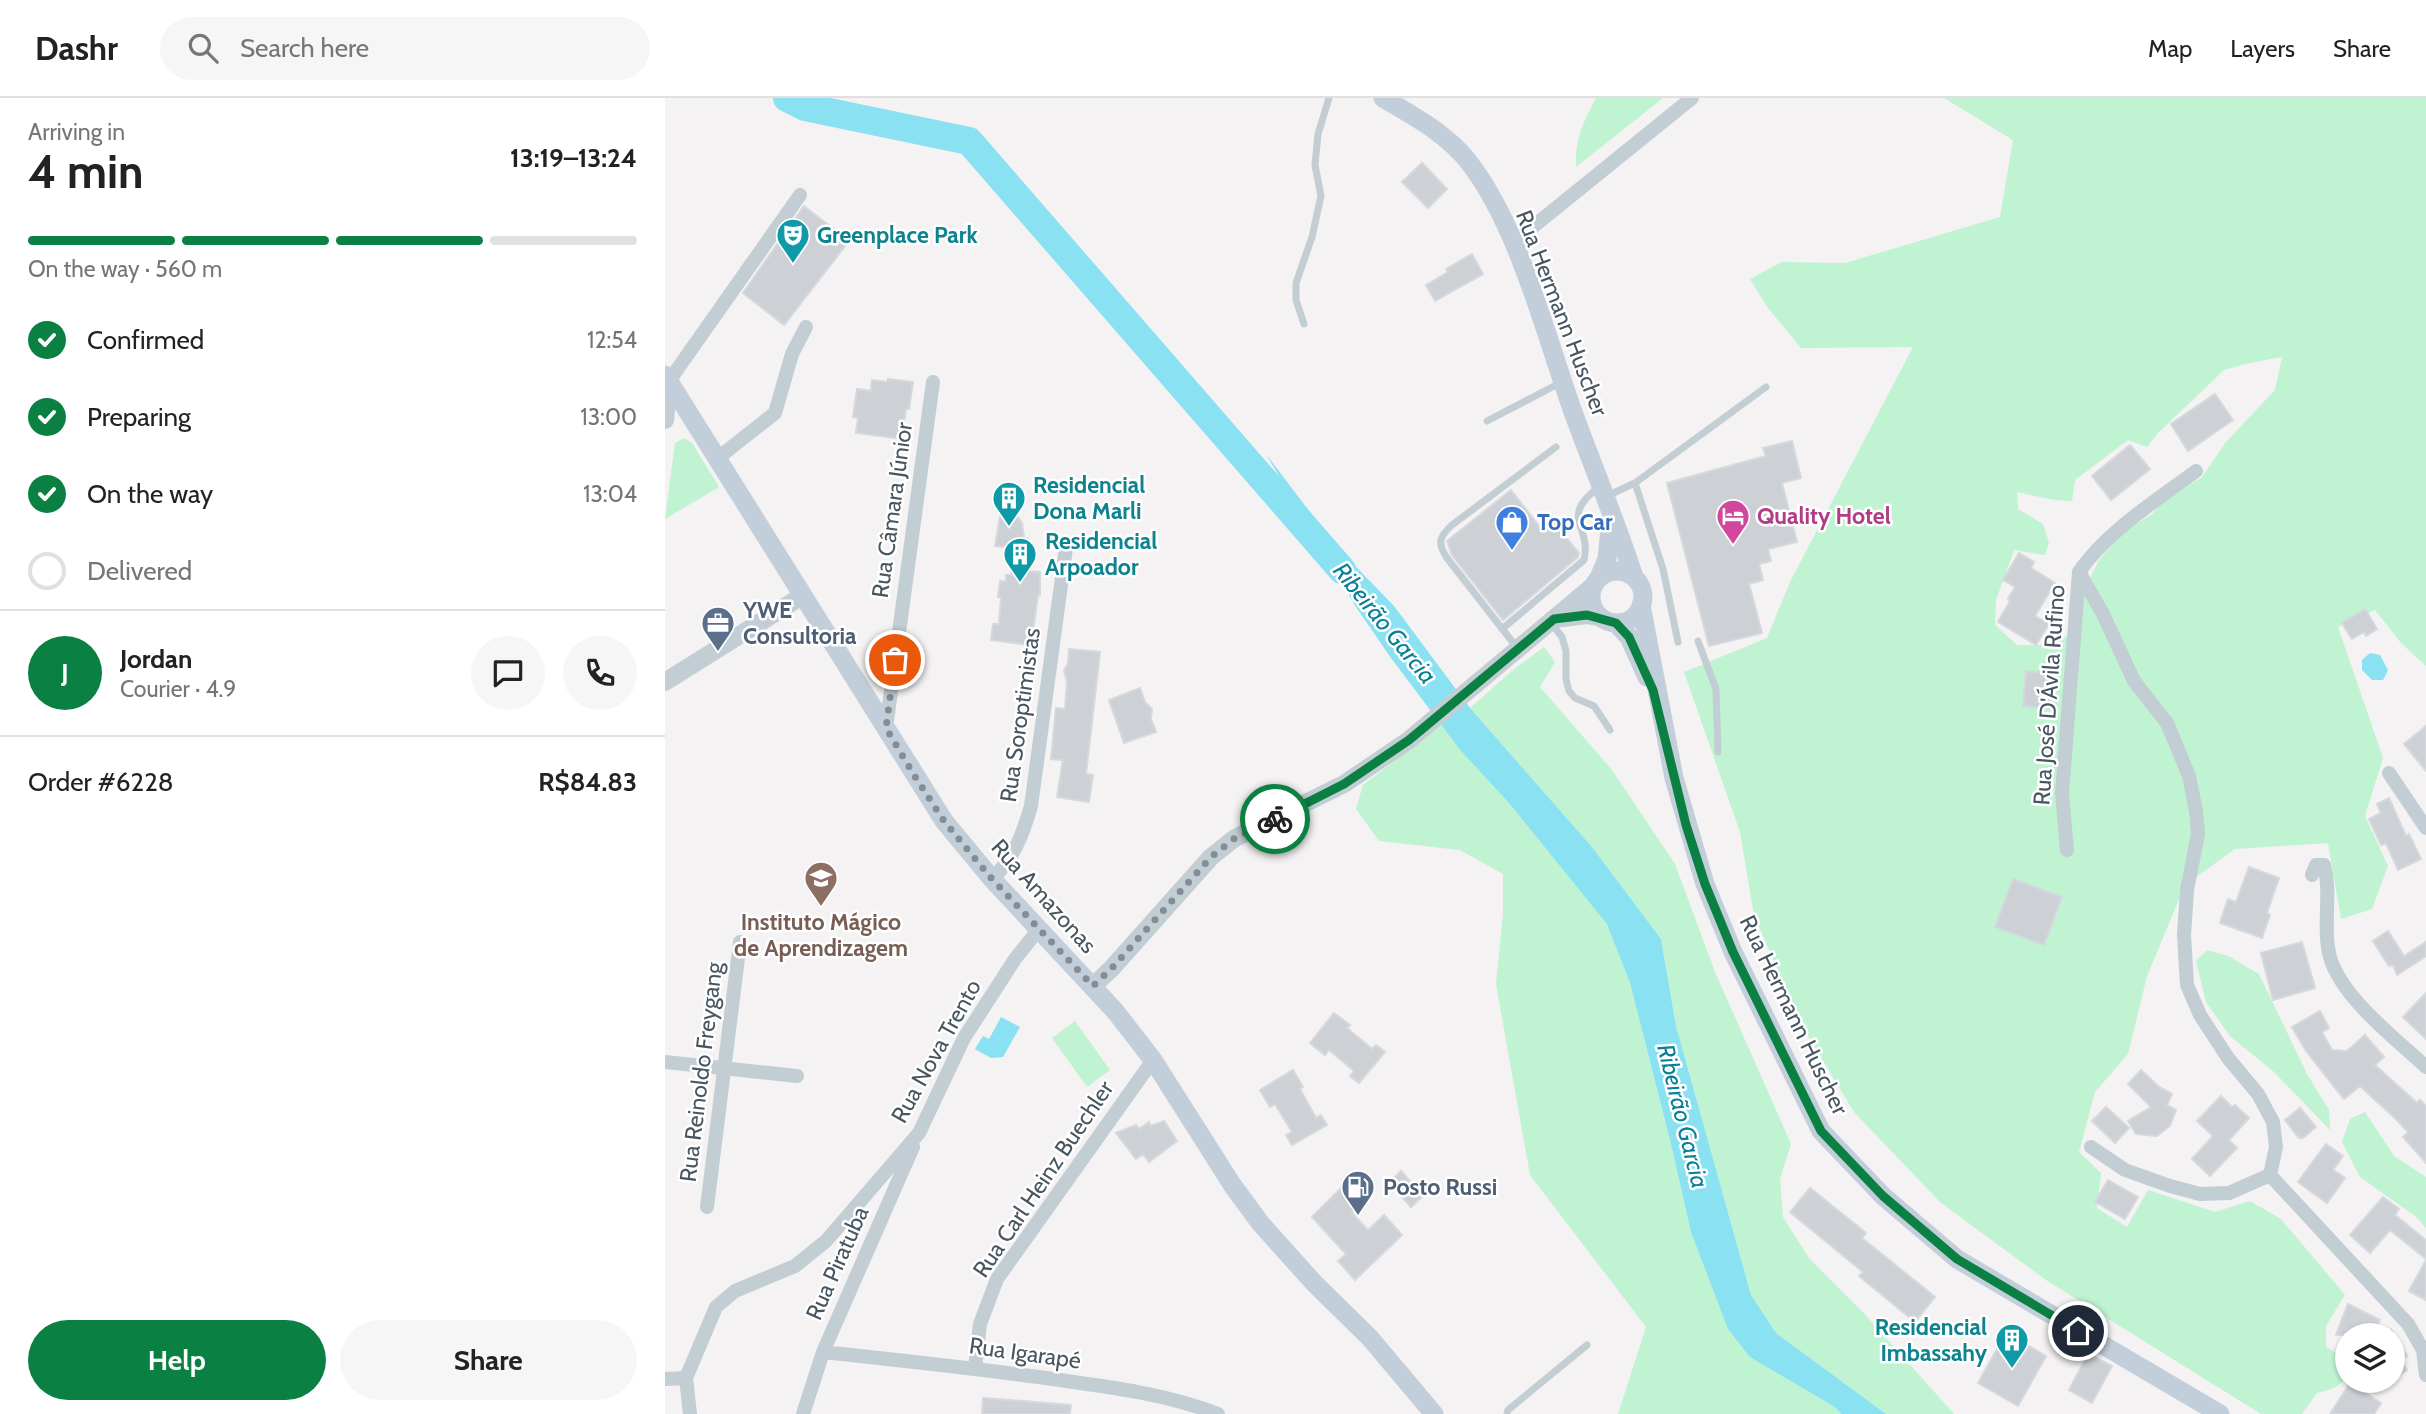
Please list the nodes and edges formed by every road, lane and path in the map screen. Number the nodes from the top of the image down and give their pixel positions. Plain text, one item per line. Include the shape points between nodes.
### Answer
1 (1329, 98) edge
2 (1383, 98) edge
3 (1692, 98) edge
4 (800, 195) dead end
5 (1513, 243) junction
6 (1304, 324) dead end
7 (806, 327) dead end
8 (667, 378) edge
9 (933, 382) dead end
10 (1563, 382) junction
11 (1766, 387) dead end
12 (665, 420) edge
13 (1487, 421) dead end
14 (1556, 447) dead end
15 (718, 458) junction
16 (2196, 471) dead end
17 (1635, 483) junction
18 (1607, 496) junction
19 (1066, 548) dead end
20 (2080, 572) junction
21 (1634, 578) junction
22 (1596, 582) junction
23 (802, 596) junction
24 (1641, 605) junction
25 (1608, 620) junction
26 (1552, 621) junction
27 (1502, 629) junction
28 (1698, 641) dead end
29 (1678, 642) dead end
30 (1518, 649) junction
31 (665, 682) edge
32 (886, 728) junction
33 (1610, 730) dead end
34 (1665, 732) junction
35 (1718, 752) dead end
36 (2389, 773) dead end
37 (2426, 828) edge
38 (2067, 850) dead end
39 (2312, 875) dead end
40 (992, 879) junction
41 (1039, 929) junction
42 (740, 942) dead end
43 (1093, 986) junction
44 (1153, 1060) junction
45 (665, 1062) edge
46 (2426, 1067) edge
47 (724, 1068) junction
48 (797, 1076) dead end
49 (919, 1133) junction
50 (2091, 1147) dead end
51 (2270, 1175) junction
52 (707, 1207) dead end
53 (1587, 1345) dead end
54 (823, 1352) junction
55 (975, 1369) junction
56 (2426, 1375) edge
57 (686, 1378) junction
58 (665, 1380) edge
59 (690, 1414) edge
60 (803, 1414) edge
61 (1218, 1414) edge
62 (1434, 1414) edge
63 (1507, 1414) edge
64 (2220, 1414) edge

1 - 6 lane via 1318,134 1315,166 1321,196 1296,283
2 - 5 main road, Rua Hermann Huscher via 1430,126 1468,162
3 - 5 street
4 - 8 street
5 - 10 main road, Rua Hermann Huscher
7 - 15 street via 792,354 775,413
8 - 12 street
8 - 15 main road, Rua Amazonas
9 - 32 street, Rua Câmara Júnior
10 - 13 lane
10 - 18 main road, Rua Hermann Huscher
11 - 17 lane
14 - 27 lane via 1452,525 1439,541
15 - 23 main road, Rua Amazonas
16 - 20 street, Rua José D'Ávila Rufino via 2092,554
17 - 18 lane
17 - 29 lane via 1663,569
18 - 21 main road, Rua Hermann Huscher
18 - 22 main road, Rua Hermann Huscher via 1608,559
18 - 27 lane via 1584,498 1579,507 1584,560
19 - 40 street, Rua Soroptimistas via 1031,806 1013,854
20 - 38 street, Rua José D'Ávila Rufino via 2062,793
20 - 51 street via 2134,681 2167,723 2189,776 2198,834 2187,890 2187,985 2200,1015 2273,1122 2276,1147
21 - 22 main road via 1620,571 1605,573
21 - 24 main road via 1640,586
22 - 25 main road via 1593,608
22 - 26 street
23 - 31 street
23 - 32 main road, Rua Amazonas
24 - 25 main road via 1632,618
24 - 34 main road, Rua Hermann Huscher
25 - 26 street via 1587,615
25 - 34 main road, Rua Hermann Huscher via 1629,637 1639,656
26 - 30 street
26 - 33 lane via 1562,638 1569,691 1594,706
27 - 30 lane
28 - 35 lane via 1716,689
30 - 43 street via 1409,740 1344,784 1235,838 1211,857
32 - 40 main road, Rua Amazonas via 944,821
34 - 64 main road, Rua Hermann Huscher via 1705,884 1733,952 1821,1131 1883,1196 1957,1259
36 - 37 street
39 - 46 street via 2316,864 2324,865 2330,958 2343,982 2370,1018
40 - 41 main road, Rua Amazonas
41 - 43 main road, Rua Amazonas
41 - 49 street, Rua Nova Trento via 964,1038
42 - 47 street, Rua Reinoldo Freygang
43 - 44 main road, Rua Amazonas
44 - 55 street, Rua Carl Heinz Buechler via 997,1279 980,1324
44 - 62 main road, Rua Amazonas via 1261,1224 1370,1338
45 - 47 street
47 - 48 street
47 - 52 street, Rua Reinoldo Freygang
49 - 54 street, Rua Piratuba
49 - 57 street, Rua Nova Trento via 826,1241 795,1266 735,1291 716,1307
50 - 51 street via 2125,1170 2200,1194 2229,1193
51 - 56 street via 2408,1324 2423,1350
53 - 63 lane
54 - 55 street, Rua Igarapé
54 - 60 street, Rua Piratuba
55 - 61 street, Rua Igarapé via 1165,1396
57 - 58 street
57 - 59 street

